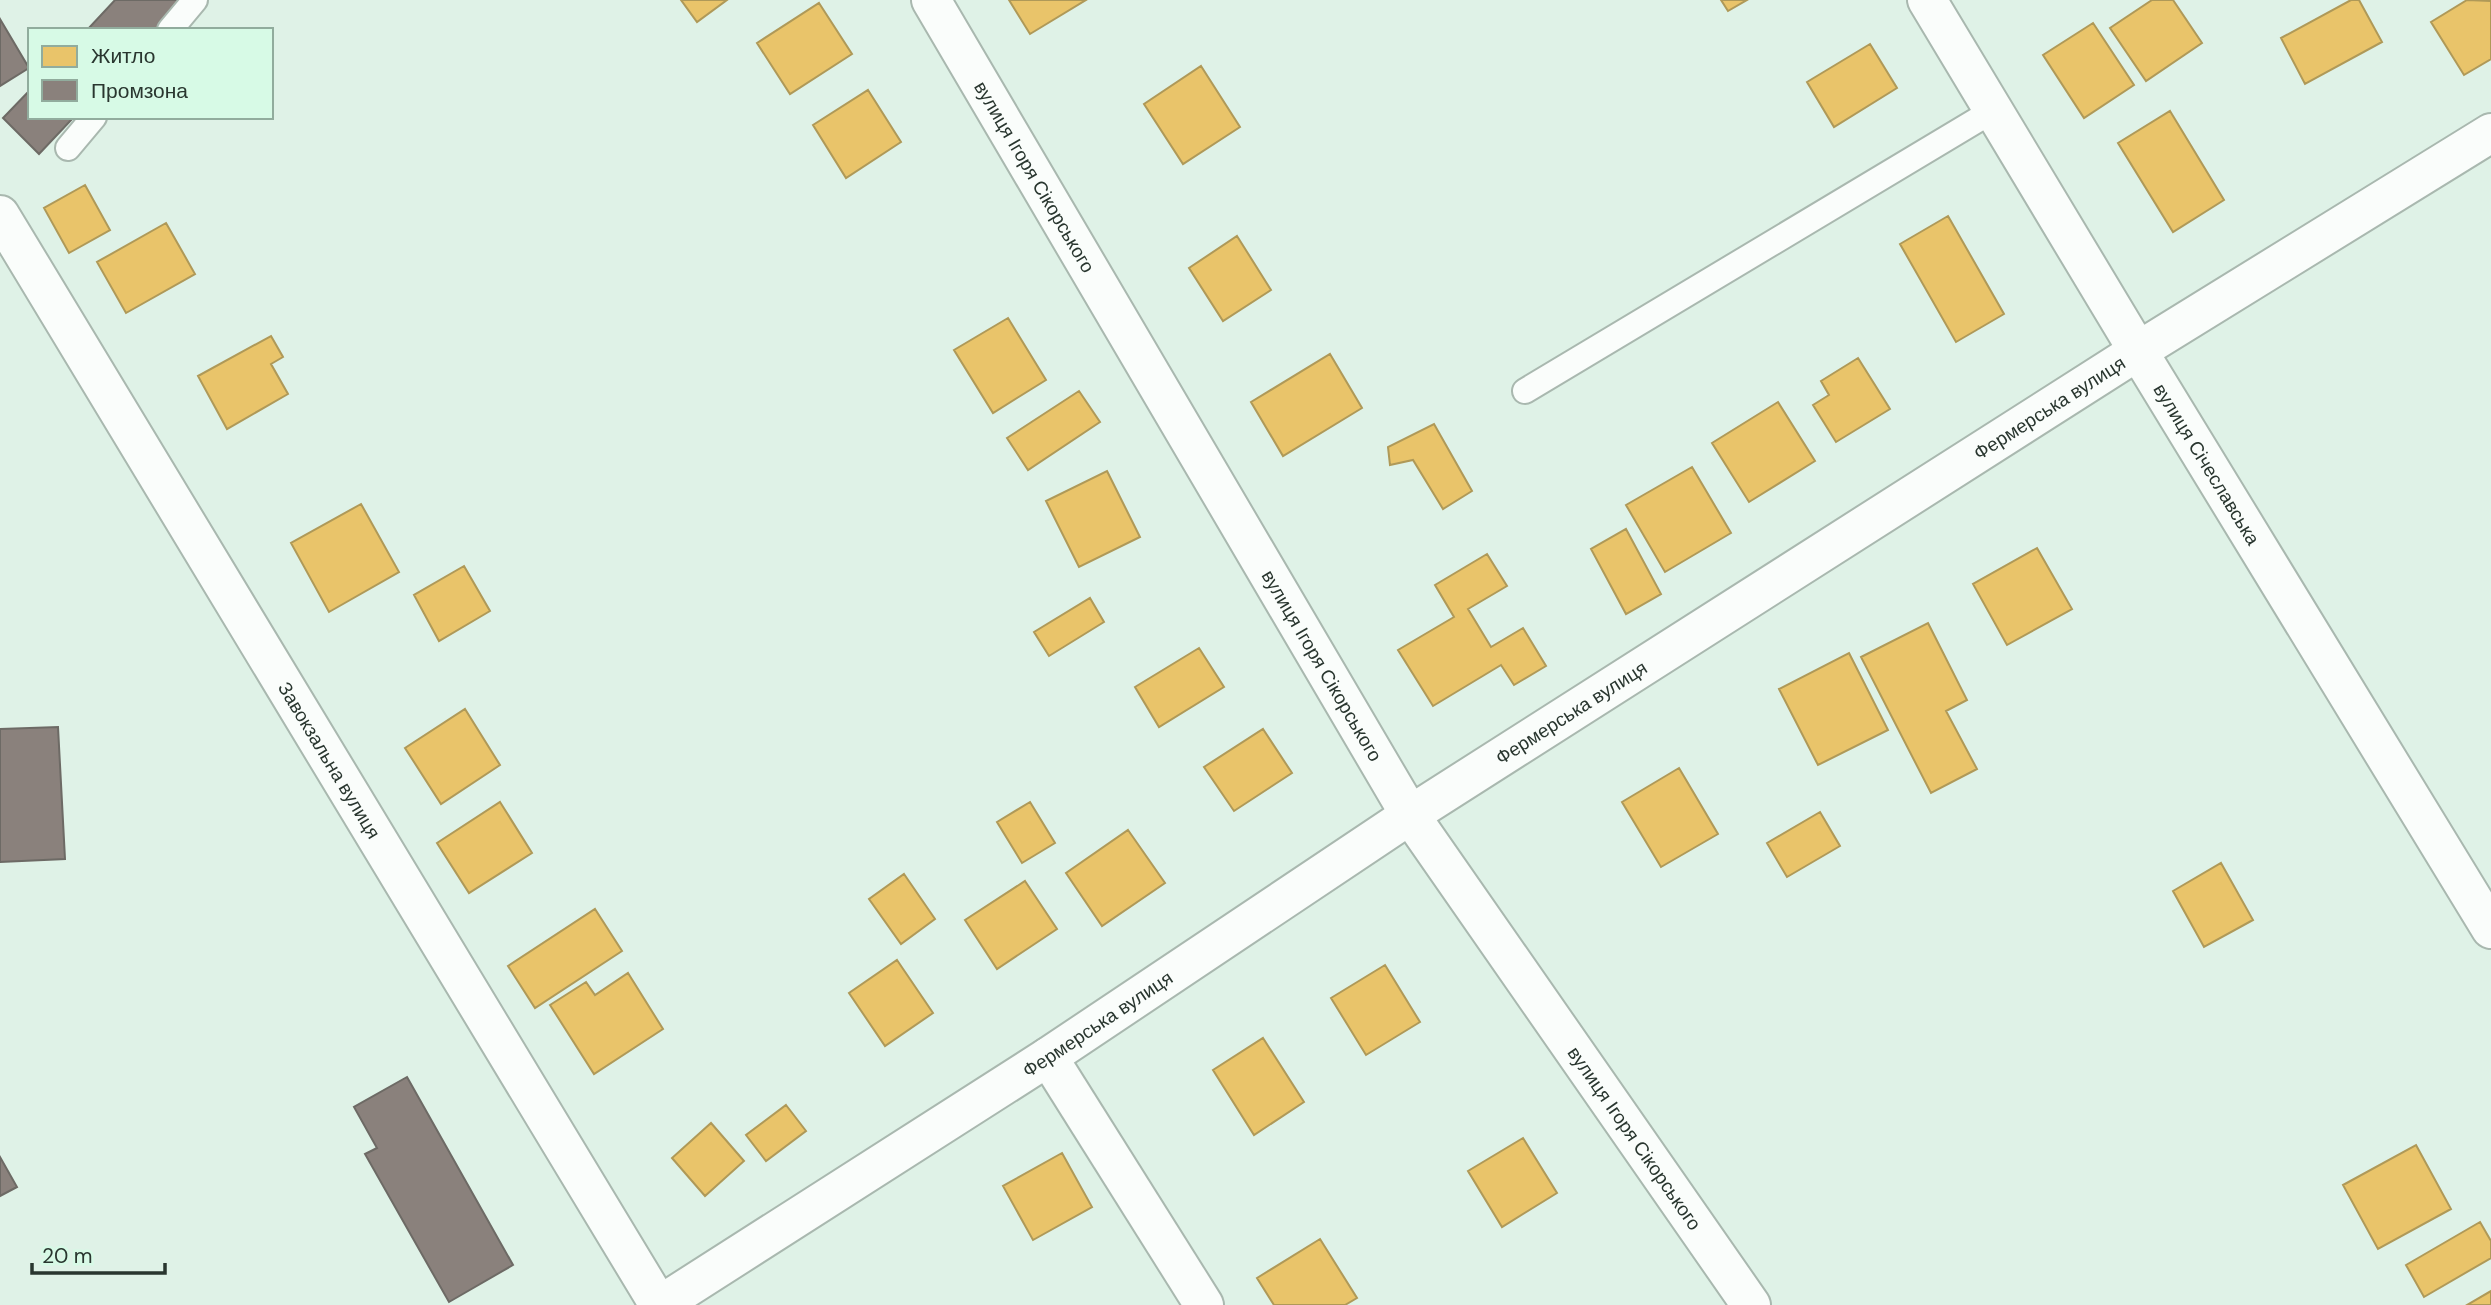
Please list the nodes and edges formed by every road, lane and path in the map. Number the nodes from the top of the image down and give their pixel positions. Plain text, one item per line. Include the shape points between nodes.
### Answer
1 (195, 0) edge
2 (931, 0) edge
3 (1927, 0) edge
4 (172, 28) edge
5 (1994, 110) junction
6 (92, 119) edge
7 (2491, 133) edge
8 (68, 148) dead end
9 (0, 215) edge
10 (2138, 351) junction
11 (1525, 391) dead end
12 (1410, 815) junction
13 (2491, 929) edge
14 (1048, 1057) junction
15 (659, 1305) edge
16 (1205, 1305) edge
17 (1751, 1305) edge

1 - 4 lane
2 - 12 street, вулиця Ігоря Сікорського
3 - 5 street, вулиця Січеславська
5 - 10 street, вулиця Січеславська
5 - 11 lane
6 - 8 lane
7 - 10 street, Фермерська вулиця
9 - 15 street, Завокзальна вулиця
10 - 12 street, Фермерська вулиця
10 - 13 street, вулиця Січеславська
12 - 14 street, Фермерська вулиця
12 - 17 street, вулиця Ігоря Сікорського
14 - 15 street, Фермерська вулиця
14 - 16 street

